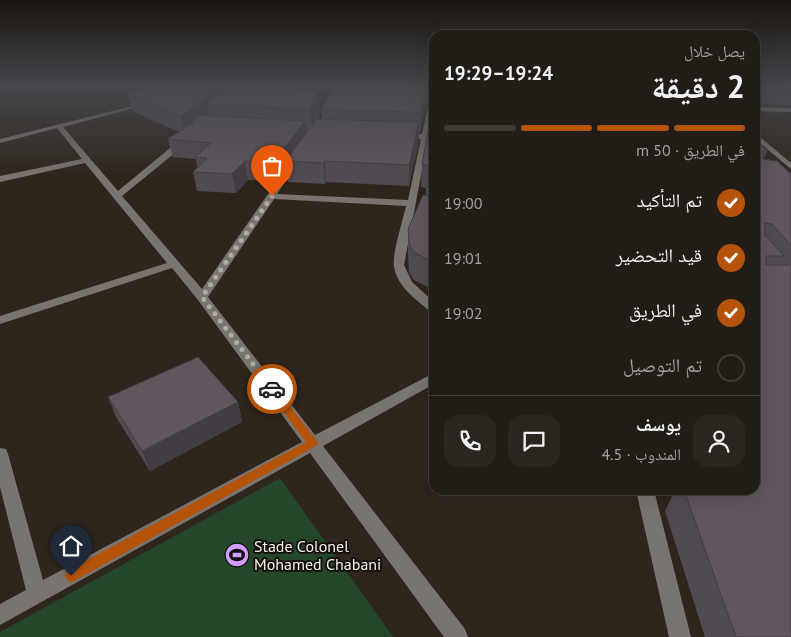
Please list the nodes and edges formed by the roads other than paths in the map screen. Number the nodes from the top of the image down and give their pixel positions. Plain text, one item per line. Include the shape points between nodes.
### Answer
1 (96, 117) edge
2 (59, 126) junction
3 (192, 134) edge
4 (397, 136) edge
5 (429, 137) edge
6 (760, 139) edge
7 (0, 141) edge
8 (304, 150) edge
9 (87, 160) junction
10 (791, 167) edge
11 (0, 179) edge
12 (117, 196) junction
13 (272, 196) junction
14 (411, 203) junction
15 (174, 264) junction
16 (202, 297) junction
17 (429, 304) edge
18 (0, 320) edge
19 (429, 381) edge
20 (312, 443) junction
21 (0, 454) edge
22 (646, 495) edge
23 (37, 594) junction
24 (0, 615) edge
25 (457, 637) edge
26 (680, 637) edge

1 - 2 street
2 - 7 street
2 - 9 street
3 - 12 street
4 - 5 street
5 - 14 street
6 - 10 street
8 - 13 street
9 - 11 street
9 - 12 street
12 - 15 street
13 - 14 street
13 - 16 street
14 - 17 street via 413,214 399,265 401,276
15 - 16 street
15 - 18 street
16 - 20 street
19 - 20 street
20 - 23 street
20 - 25 street
21 - 23 street
22 - 26 street
23 - 24 street

